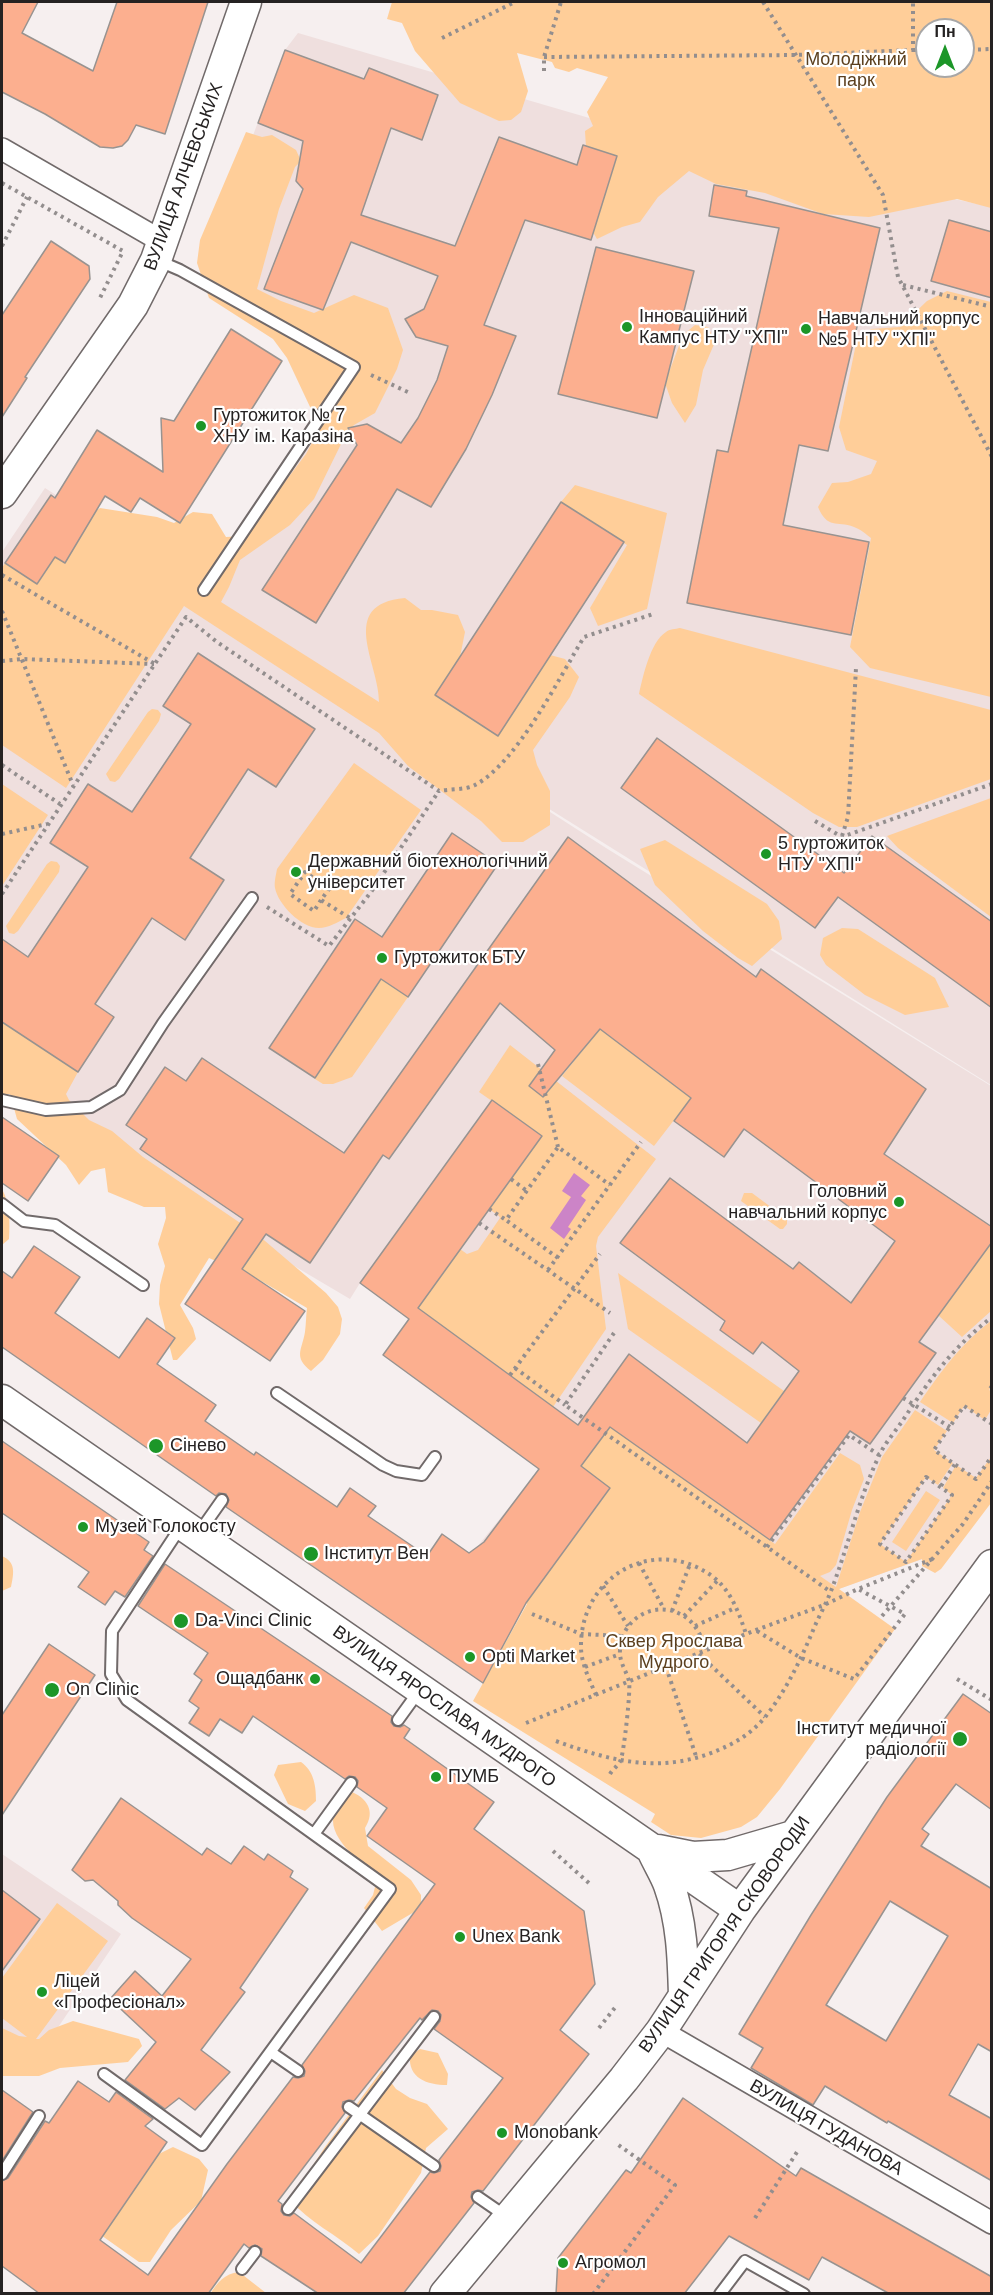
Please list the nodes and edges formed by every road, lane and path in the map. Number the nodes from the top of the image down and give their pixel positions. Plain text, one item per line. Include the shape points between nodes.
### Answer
1 (246, 2) edge
2 (515, 2) edge
3 (561, 2) edge
4 (763, 2) edge
5 (913, 2) edge
6 (442, 38) dead end
7 (992, 49) edge
8 (913, 50) joint
9 (975, 50) edge
10 (796, 56) junction
11 (543, 57) junction
12 (544, 71) dead end
13 (2, 149) edge
14 (2, 183) edge
15 (27, 197) junction
16 (2, 246) edge
17 (160, 251) junction
18 (902, 284) junction
19 (99, 300) dead end
20 (992, 307) edge
21 (354, 367) junction
22 (410, 393) dead end
23 (992, 457) edge
24 (2, 493) edge
25 (2, 575) edge
26 (204, 590) dead end
27 (2, 611) edge
28 (653, 614) dead end
29 (22, 659) junction
30 (2, 661) edge
31 (156, 664) junction
32 (856, 668) dead end
33 (2, 765) edge
34 (992, 784) edge
35 (73, 785) junction
36 (439, 790) junction
37 (60, 804) junction
38 (814, 821) dead end
39 (48, 824) junction
40 (2, 834) edge
41 (842, 837) junction
42 (2, 894) edge
43 (252, 897) joint
44 (321, 900) junction
45 (350, 918) junction
46 (537, 1064) dead end
47 (2, 1100) edge
48 (641, 1142) dead end
49 (558, 1147) junction
50 (511, 1179) dead end
51 (610, 1185) junction
52 (527, 1191) junction
53 (2, 1204) edge
54 (489, 1209) dead end
55 (506, 1220) junction
56 (479, 1223) dead end
57 (600, 1254) dead end
58 (558, 1258) junction
59 (548, 1271) junction
60 (143, 1285) dead end
61 (575, 1289) junction
62 (610, 1313) dead end
63 (992, 1317) edge
64 (614, 1332) dead end
65 (515, 1368) junction
66 (510, 1375) dead end
67 (992, 1386) edge
68 (992, 1391) edge
69 (277, 1393) dead end
70 (903, 1398) dead end
71 (2, 1400) edge
72 (914, 1404) junction
73 (565, 1405) junction
74 (992, 1414) edge
75 (989, 1422) edge
76 (950, 1427) junction
77 (879, 1455) junction
78 (992, 1456) edge
79 (435, 1457) dead end
80 (955, 1464) junction
81 (992, 1481) edge
82 (940, 1486) junction
83 (222, 1500) dead end
84 (189, 1530) junction
85 (768, 1547) junction
86 (934, 1558) junction
87 (639, 1563) junction
88 (690, 1564) junction
89 (992, 1565) edge
90 (717, 1581) junction
91 (603, 1586) junction
92 (858, 1589) junction
93 (831, 1592) junction
94 (824, 1605) junction
95 (891, 1606) junction
96 (735, 1608) junction
97 (664, 1609) junction
98 (672, 1611) junction
99 (531, 1614) dead end
100 (684, 1616) junction
101 (882, 1616) dead end
102 (628, 1626) junction
103 (695, 1626) junction
104 (756, 1630) junction
105 (581, 1634) junction
106 (746, 1634) junction
107 (623, 1636) junction
108 (707, 1650) junction
109 (620, 1654) junction
110 (699, 1654) junction
111 (801, 1658) junction
112 (585, 1666) junction
113 (666, 1667) junction
114 (957, 1679) dead end
115 (629, 1682) junction
116 (419, 1690) junction
117 (596, 1695) junction
118 (992, 1700) edge
119 (765, 1717) junction
120 (398, 1720) dead end
121 (525, 1723) dead end
122 (556, 1741) dead end
123 (697, 1759) junction
124 (621, 1761) junction
125 (610, 1774) dead end
126 (351, 1783) dead end
127 (314, 1834) junction
128 (793, 1836) junction
129 (652, 1849) junction
130 (553, 1851) dead end
131 (589, 1883) dead end
132 (740, 1910) junction
133 (684, 1996) junction
134 (617, 2005) dead end
135 (434, 2017) dead end
136 (599, 2028) dead end
137 (661, 2031) junction
138 (272, 2053) junction
139 (298, 2071) dead end
140 (104, 2074) dead end
141 (349, 2107) dead end
142 (360, 2114) junction
143 (39, 2116) dead end
144 (617, 2144) dead end
145 (797, 2152) dead end
146 (434, 2166) dead end
147 (2, 2174) edge
148 (478, 2197) dead end
149 (288, 2209) dead end
150 (507, 2217) junction
151 (755, 2218) dead end
152 (992, 2223) edge
153 (255, 2252) dead end
154 (242, 2269) dead end
155 (450, 2292) edge
156 (592, 2294) edge
157 (720, 2294) edge
158 (804, 2294) edge

1 - 17 street, ВУЛИЦЯ АЛЧЕВСЬКИХ
2 - 6 path
3 - 11 path
4 - 10 path
5 - 8 path
7 - 9 path
8 - 10 path
10 - 11 path
10 - 18 path via 883,195
11 - 12 path
13 - 17 street
14 - 15 path
15 - 16 path
15 - 19 path via 123,251
17 - 21 lane via 180,270
17 - 24 street, ВУЛИЦЯ АЛЧЕВСЬКИХ via 133,305
18 - 20 path
18 - 23 path
21 - 22 path
21 - 26 lane
25 - 31 path
27 - 29 path
28 - 36 path via 584,637 518,745 500,766 474,786
29 - 30 path
29 - 31 path
29 - 35 path
31 - 35 path
31 - 36 path via 186,617 217,642
32 - 41 path via 848,817
33 - 37 path
34 - 41 path
35 - 37 path
36 - 45 path
37 - 39 path
38 - 41 path
39 - 40 path
39 - 42 path
43 - 45 path via 329,946
43 - 47 lane via 120,1090 91,1107 46,1110
44 - 44 path via 329,889 304,872 290,894 314,910
44 - 45 path
46 - 49 path
48 - 51 path
49 - 51 path
49 - 52 path
50 - 52 path
51 - 58 path
52 - 55 path
53 - 60 lane via 24,1221 55,1225
54 - 55 path
55 - 58 path
56 - 59 path
57 - 61 path
58 - 59 path
59 - 61 path
61 - 62 path
61 - 65 path
63 - 72 path via 945,1359
64 - 73 path
65 - 66 path
65 - 73 path
67 - 68 path
69 - 79 lane via 396,1471 422,1475
70 - 72 path
71 - 84 street, ВУЛИЦЯ ЯРОСЛАВА МУДРОГО
72 - 76 path
72 - 77 path
73 - 85 path
74 - 75 path
75 - 76 path via 964,1406
76 - 80 path via 934,1450
77 - 85 path via 849,1435
77 - 93 path
78 - 80 path via 976,1479
80 - 82 path
81 - 86 path
82 - 82 path via 926,1477 880,1544 906,1562 952,1495
83 - 84 lane
84 - 116 street, ВУЛИЦЯ ЯРОСЛАВА МУДРОГО
84 - 127 lane via 112,1631 111,1674 127,1700
85 - 93 path
86 - 92 path
86 - 95 path
87 - 88 path via 663,1559
87 - 91 path via 611,1577
87 - 97 path
88 - 90 path
88 - 98 path
89 - 128 street, ВУЛИЦЯ ГРИГОРІЯ СКОВОРОДИ
90 - 96 path
90 - 100 path
91 - 102 path
91 - 105 path via 593,1597
92 - 94 path
92 - 95 path
93 - 94 path
94 - 104 path
94 - 111 path
95 - 101 path
95 - 111 path via 904,1614 854,1679
96 - 103 path
96 - 106 path
97 - 98 path
97 - 102 path via 638,1616
98 - 100 path
99 - 105 path
100 - 103 path
102 - 107 path
103 - 108 path
104 - 106 path
104 - 111 path
105 - 107 path
105 - 112 path
106 - 108 path
107 - 109 path
108 - 110 path
109 - 112 path
109 - 115 path
110 - 113 path
110 - 119 path
111 - 119 path
112 - 117 path
113 - 115 path
113 - 123 path
114 - 118 path
115 - 117 path
115 - 124 path
116 - 120 lane
116 - 129 street, ВУЛИЦЯ ЯРОСЛАВА МУДРОГО
117 - 121 path
119 - 123 path via 733,1743
122 - 124 path
123 - 124 path via 662,1764
124 - 125 path
126 - 127 lane
127 - 138 lane via 390,1889
128 - 129 street via 728,1854 693,1857
128 - 132 street, ВУЛИЦЯ ГРИГОРІЯ СКОВОРОДИ
129 - 132 street, ВУЛИЦЯ ЯРОСЛАВА МУДРОГО
129 - 133 street via 669,1885 680,1926
130 - 131 path
132 - 133 street, ВУЛИЦЯ ГРИГОРІЯ СКОВОРОДИ
133 - 137 street, ВУЛИЦЯ ГРИГОРІЯ СКОВОРОДИ
134 - 136 path
135 - 142 lane
137 - 150 street, ВУЛИЦЯ ГРИГОРІЯ СКОВОРОДИ
137 - 152 street, ВУЛИЦЯ ГУДАНОВА
138 - 139 lane
138 - 140 lane via 202,2145
141 - 142 lane
142 - 146 lane
142 - 149 lane
143 - 147 lane
144 - 156 path via 675,2185
145 - 151 path
148 - 150 lane
150 - 155 street, ВУЛИЦЯ ГРИГОРІЯ СКОВОРОДИ
153 - 154 lane
157 - 158 lane via 745,2261

